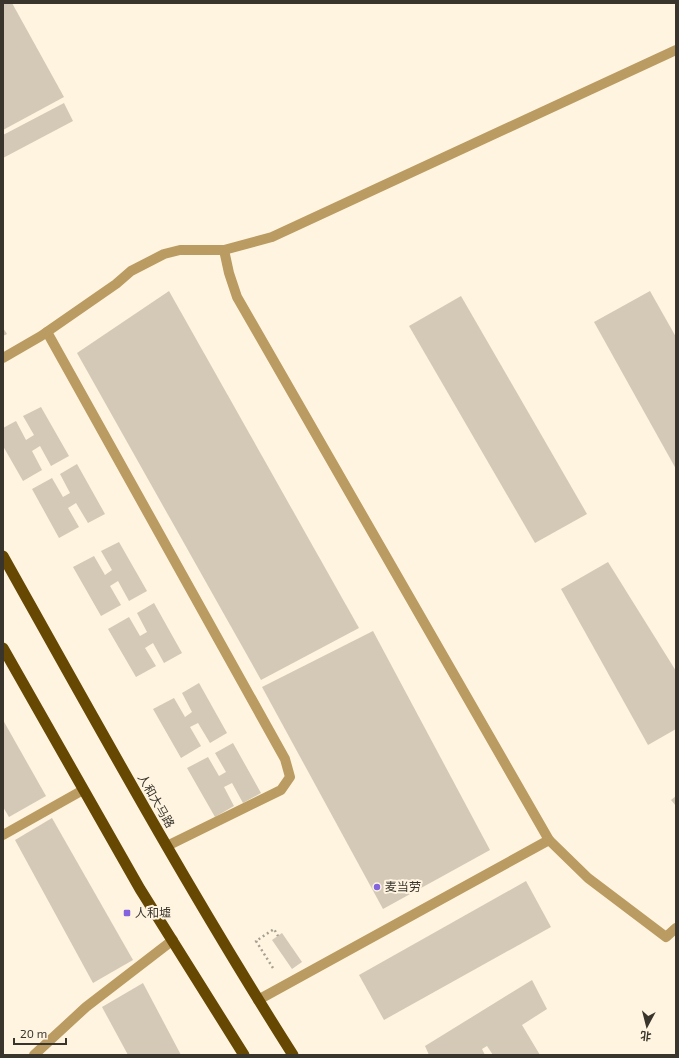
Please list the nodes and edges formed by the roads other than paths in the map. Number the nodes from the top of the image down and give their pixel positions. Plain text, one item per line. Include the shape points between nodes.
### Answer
1 (676, 50) edge
2 (224, 250) junction
3 (47, 332) junction
4 (3, 358) edge
5 (3, 556) edge
6 (3, 648) edge
7 (84, 790) junction
8 (3, 835) edge
9 (549, 840) junction
10 (167, 846) junction
11 (676, 928) edge
12 (173, 940) junction
13 (258, 1000) junction
14 (34, 1055) edge
15 (244, 1055) edge
16 (293, 1055) edge

1 - 2 street via 272,237
2 - 3 street via 180,250 164,254 131,271
2 - 9 street via 237,297
3 - 4 street
3 - 10 street via 285,759 290,777 281,790
5 - 10 highway, 人和大马路
6 - 7 highway
7 - 8 street
7 - 12 highway via 140,889
9 - 11 street via 588,878 666,937
9 - 13 street
10 - 13 highway, 人和大马路
12 - 14 street via 86,1007
12 - 15 highway
13 - 16 highway, 人和大马路

